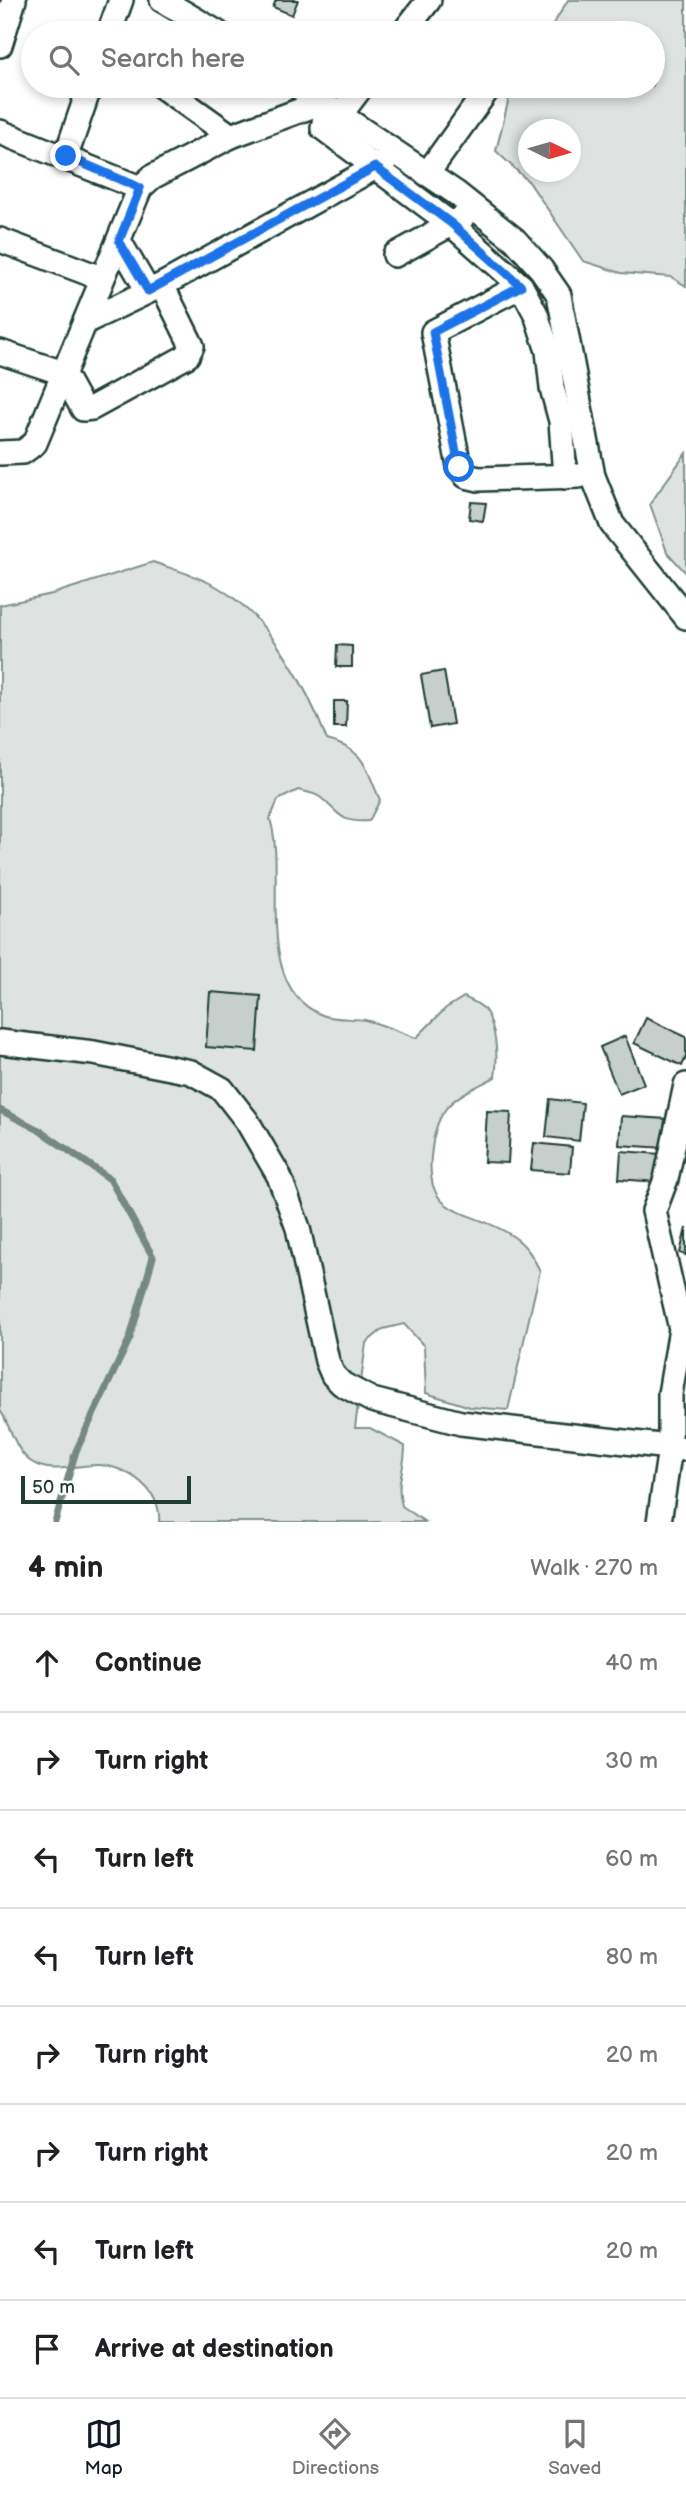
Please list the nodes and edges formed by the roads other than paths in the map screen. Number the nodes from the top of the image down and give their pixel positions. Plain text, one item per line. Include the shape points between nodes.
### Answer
1 (14, 0) edge
2 (121, 0) edge
3 (162, 0) edge
4 (427, 1) edge
5 (113, 21) edge
6 (198, 21) edge
7 (412, 21) edge
8 (0, 45) edge
9 (86, 98) edge
10 (178, 98) edge
11 (314, 98) edge
12 (344, 98) edge
13 (481, 98) edge
14 (329, 108) junction
15 (0, 132) edge
16 (231, 136) junction
17 (398, 154) junction
18 (66, 156) junction
19 (375, 167) junction
20 (427, 174) junction
21 (140, 188) junction
22 (477, 210) junction
23 (452, 224) junction
24 (0, 240) edge
25 (119, 241) junction
26 (395, 255) dead end
27 (101, 278) junction
28 (521, 286) junction
29 (155, 288) junction
30 (85, 321) junction
31 (0, 352) edge
32 (63, 373) junction
33 (0, 453) edge
34 (593, 476) junction
35 (565, 477) junction
36 (686, 617) edge
37 (0, 1042) edge
38 (686, 1085) edge
39 (678, 1449) edge
40 (659, 1522) edge

1 - 8 street
2 - 5 street
3 - 6 street
4 - 7 street
9 - 18 street
10 - 16 street
11 - 14 street
12 - 14 street
13 - 20 street
14 - 16 street
14 - 17 street
14 - 19 street via 323,128
15 - 18 street
16 - 21 street via 152,177
17 - 19 street
17 - 20 street
18 - 21 street
19 - 23 street
19 - 29 street
20 - 22 street
21 - 25 street
22 - 23 street
22 - 34 street via 515,240 559,295
23 - 26 street
23 - 28 street
24 - 27 street
25 - 27 street
25 - 29 street
27 - 30 street
28 - 35 street via 548,351 564,441
28 - 35 street via 433,332 459,467 466,476 479,479
29 - 30 street
29 - 32 street via 192,346 187,356 86,410
30 - 32 street
31 - 32 street
32 - 33 street via 35,443 23,452
34 - 35 street
34 - 36 street via 612,524
37 - 39 street via 94,1053 191,1072 222,1089 279,1176 298,1228 327,1361 342,1384 372,1400 461,1423
38 - 39 street via 666,1179 654,1211 681,1329 670,1394
39 - 40 street

